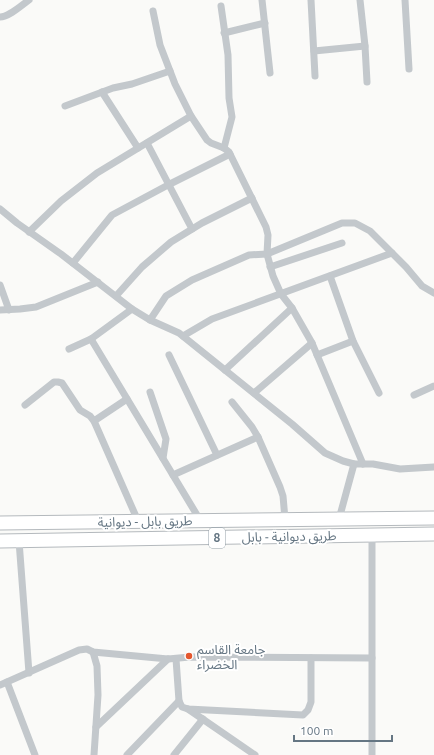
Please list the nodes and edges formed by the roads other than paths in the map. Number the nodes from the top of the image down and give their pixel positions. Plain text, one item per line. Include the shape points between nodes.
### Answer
1 (29, 0) edge
2 (262, 0) edge
3 (311, 0) edge
4 (360, 0) edge
5 (405, 0) edge
6 (221, 6) dead end
7 (153, 12) dead end
8 (0, 17) edge
9 (265, 23) junction
10 (224, 33) junction
11 (365, 46) junction
12 (314, 51) junction
13 (409, 69) dead end
14 (170, 70) junction
15 (270, 72) dead end
16 (315, 76) dead end
17 (367, 82) dead end
18 (102, 92) junction
19 (65, 106) dead end
20 (191, 116) junction
21 (147, 143) junction
22 (138, 148) junction
23 (224, 148) junction
24 (230, 154) junction
25 (168, 185) junction
26 (252, 198) junction
27 (0, 209) edge
28 (192, 229) junction
29 (29, 232) junction
30 (342, 243) dead end
31 (392, 253) junction
32 (267, 254) junction
33 (73, 263) junction
34 (270, 268) junction
35 (330, 276) junction
36 (98, 282) junction
37 (0, 285) edge
38 (434, 293) edge
39 (281, 294) junction
40 (116, 296) junction
41 (292, 308) junction
42 (132, 309) junction
43 (0, 310) edge
44 (9, 310) junction
45 (150, 320) junction
46 (183, 336) junction
47 (91, 339) junction
48 (353, 341) junction
49 (312, 343) junction
50 (69, 349) dead end
51 (168, 355) dead end
52 (317, 355) junction
53 (225, 370) junction
54 (434, 386) edge
55 (150, 392) dead end
56 (254, 393) junction
57 (379, 393) dead end
58 (414, 395) dead end
59 (127, 399) junction
60 (232, 402) dead end
61 (25, 405) dead end
62 (94, 421) junction
63 (258, 437) junction
64 (217, 455) junction
65 (163, 458) junction
66 (354, 464) junction
67 (363, 464) junction
68 (434, 467) edge
69 (173, 475) junction
70 (373, 518) junction
71 (434, 518) edge
72 (285, 519) junction
73 (339, 519) junction
74 (200, 520) junction
75 (138, 521) junction
76 (0, 522) edge
77 (61, 522) junction
78 (83, 522) junction
79 (434, 534) edge
80 (373, 535) junction
81 (60, 540) junction
82 (81, 540) junction
83 (0, 541) edge
84 (19, 541) junction
85 (93, 652) junction
86 (311, 658) junction
87 (372, 658) junction
88 (168, 659) junction
89 (176, 659) junction
90 (29, 672) junction
91 (7, 682) junction
92 (0, 685) edge
93 (179, 702) junction
94 (188, 709) junction
95 (203, 719) junction
96 (96, 728) junction
97 (35, 755) edge
98 (94, 755) edge
99 (127, 755) edge
100 (174, 755) edge
101 (255, 755) edge
102 (372, 755) edge

1 - 8 street
2 - 9 street
3 - 12 street
4 - 11 street
5 - 13 street
6 - 10 street
7 - 14 street via 160,45
9 - 10 street
9 - 15 street
10 - 23 street via 228,55 228,98 232,117
11 - 12 street
11 - 17 street
12 - 16 street
14 - 18 street
14 - 20 street
18 - 19 street
18 - 22 street
20 - 21 street
20 - 23 street via 207,140
21 - 22 street
21 - 25 street
22 - 29 street via 97,173
23 - 24 street
24 - 25 street
24 - 26 street
25 - 28 street
25 - 33 street via 112,215
26 - 28 street
26 - 32 street via 266,227
27 - 29 street
28 - 40 street via 142,266
29 - 33 street
30 - 34 street
31 - 32 street via 370,231 355,223 342,223
31 - 35 street
31 - 38 street via 422,286
32 - 34 street
32 - 45 street via 250,255 192,280 166,296
33 - 36 street
34 - 39 street
35 - 39 street
35 - 48 street
36 - 40 street
36 - 44 street via 36,307
37 - 44 street
39 - 41 street
39 - 46 street via 212,319
40 - 42 street
41 - 49 street
41 - 53 street
42 - 45 street
42 - 47 street
43 - 44 street
45 - 46 street
46 - 53 street
47 - 50 street
47 - 59 street
48 - 52 street
48 - 57 street
49 - 52 street
49 - 56 street
51 - 64 street
52 - 67 street
53 - 56 street
54 - 58 street
55 - 65 street via 166,439
56 - 66 street via 325,453
59 - 62 street
59 - 65 street
60 - 63 street
61 - 62 street via 54,382 58,382 62,383 80,410
62 - 75 street
63 - 64 street
63 - 72 street via 283,496
64 - 69 street
65 - 69 street
66 - 67 street
66 - 73 street
67 - 68 street via 400,469
69 - 74 street
70 - 71 highway, طريق بابل - ديوانية / 8
70 - 73 highway, طريق بابل - ديوانية / 8
70 - 80 highway via 377,523 377,531
72 - 73 highway, طريق بابل - ديوانية / 8
72 - 74 highway, طريق بابل - ديوانية / 8
74 - 75 highway, طريق بابل - ديوانية / 8
75 - 78 highway, طريق بابل - ديوانية / 8
76 - 77 highway, طريق بابل - ديوانية / 8
77 - 78 highway, طريق بابل - ديوانية / 8
77 - 81 highway via 67,531
78 - 82 highway via 76,530
79 - 80 highway, طريق ديوانية - بابل / 8
80 - 82 highway, طريق ديوانية - بابل / 8
80 - 87 street
81 - 82 highway, طريق ديوانية - بابل / 8
81 - 84 highway, طريق ديوانية - بابل / 8
83 - 84 highway, طريق ديوانية - بابل / 8
84 - 90 street
85 - 88 street
85 - 90 street via 87,649 79,650
85 - 96 street via 97,666 98,688
86 - 87 street
86 - 89 street
86 - 94 street via 311,702 303,715
87 - 102 street
88 - 89 street
88 - 96 street
89 - 93 street
90 - 91 street
91 - 92 street
91 - 97 street
93 - 94 street via 182,707
93 - 99 street
94 - 95 street
95 - 100 street
95 - 101 street
96 - 98 street

